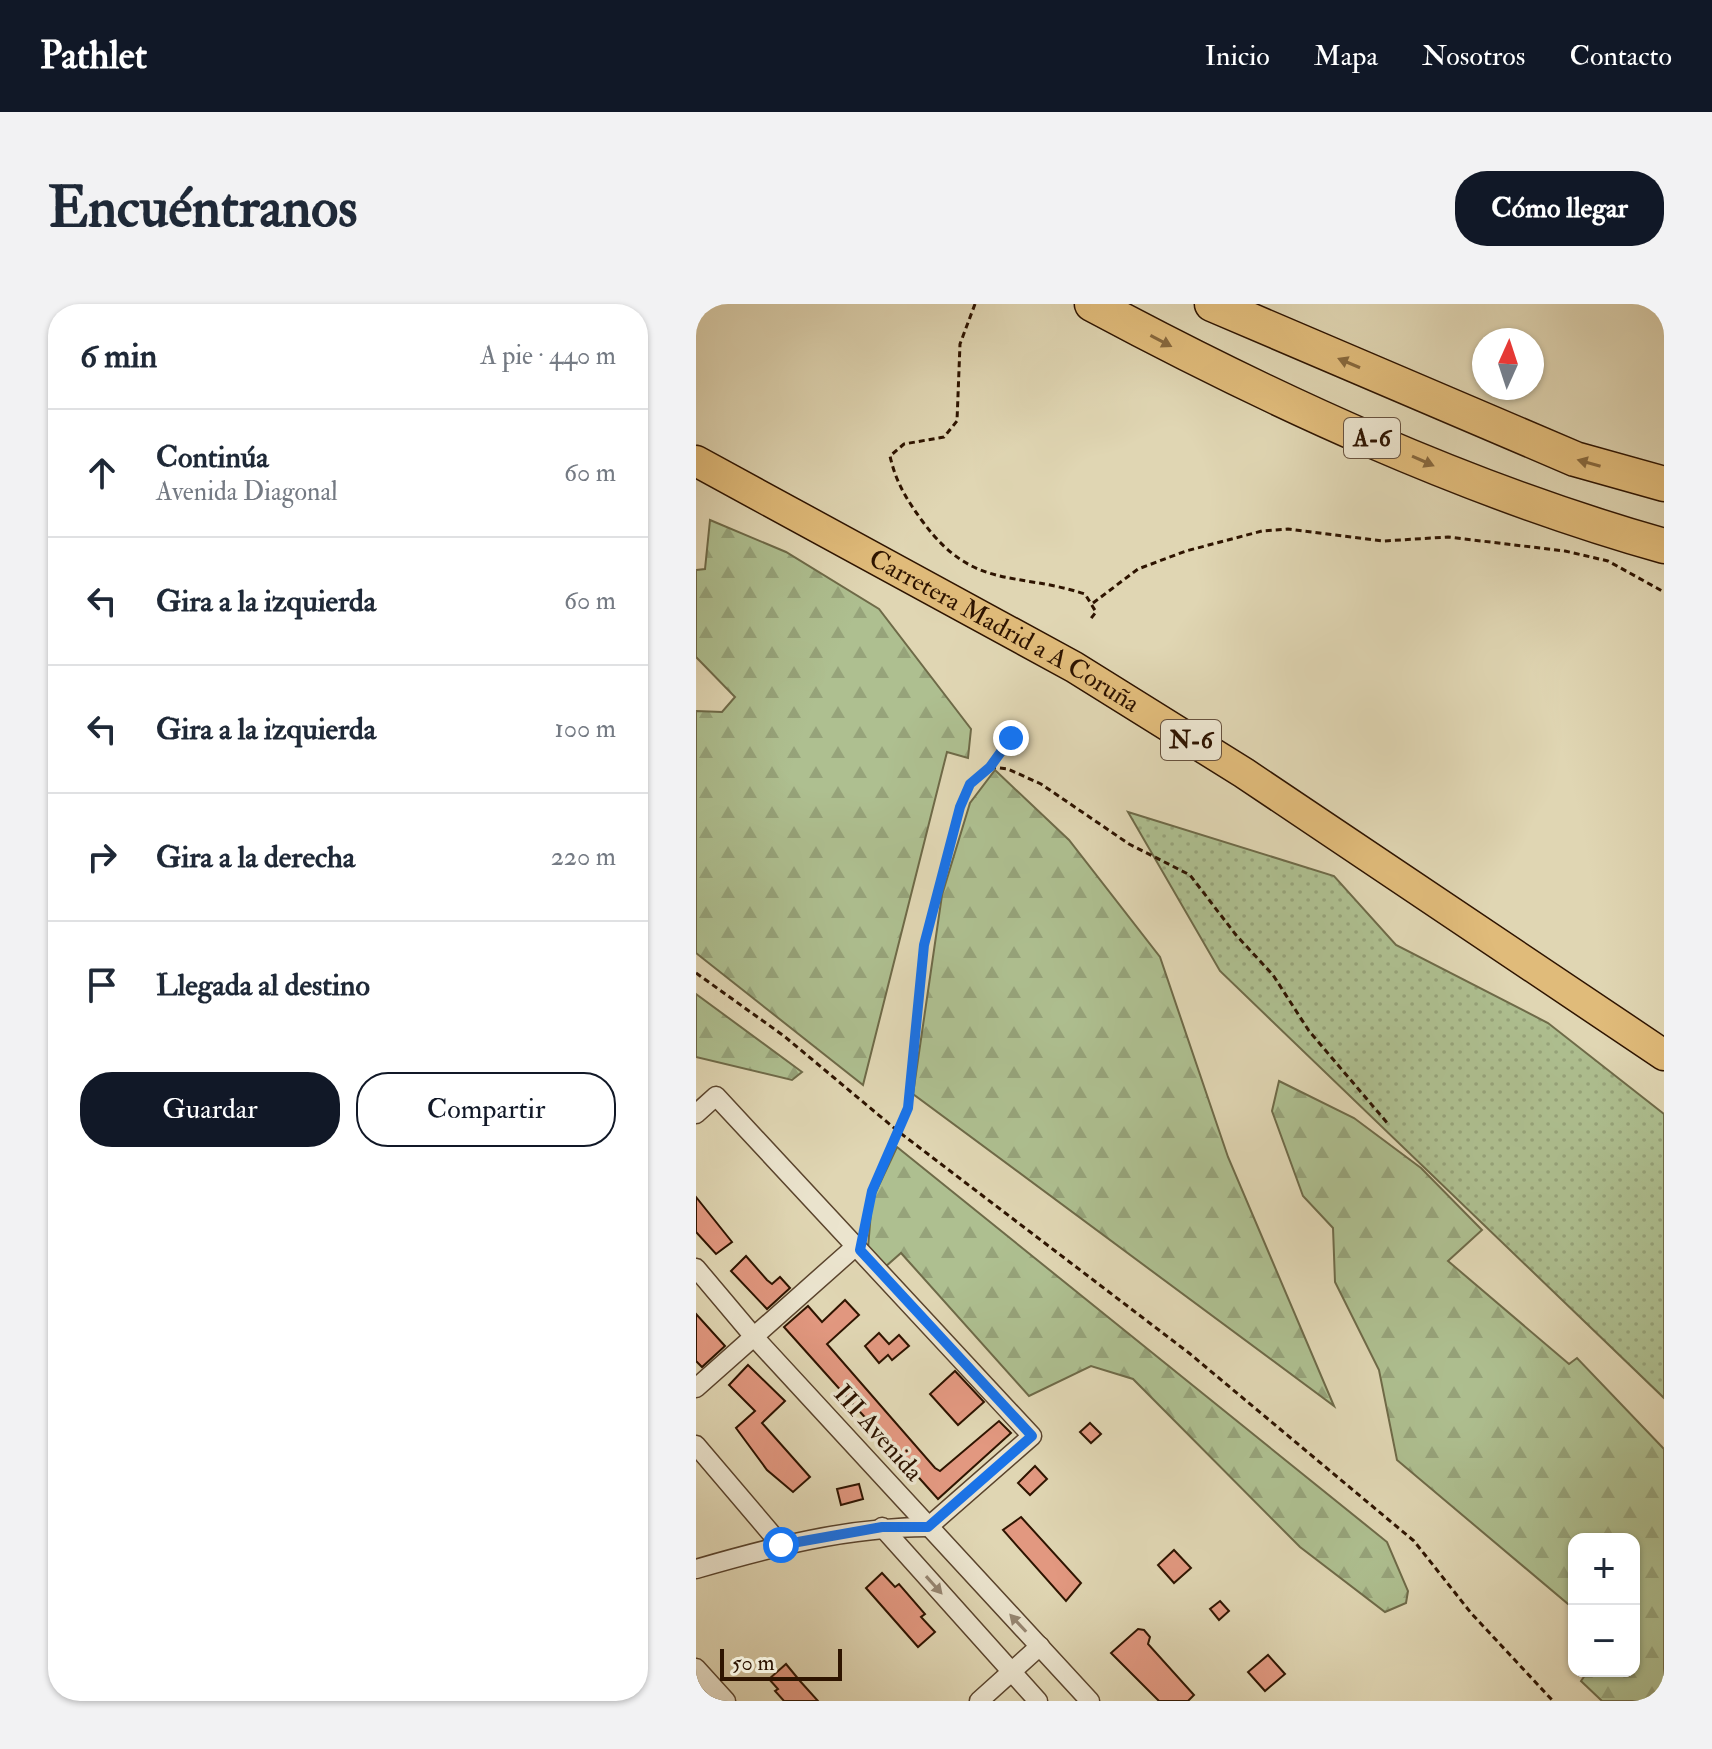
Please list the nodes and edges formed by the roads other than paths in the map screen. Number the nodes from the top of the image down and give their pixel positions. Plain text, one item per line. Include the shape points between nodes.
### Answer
1 (1092, 304) edge
2 (1212, 304) edge
3 (696, 461) edge
4 (1664, 484) edge
5 (1664, 546) edge
6 (1664, 1055) edge
7 (696, 1114) edge
8 (858, 1248) junction
9 (696, 1268) edge
10 (755, 1338) junction
11 (696, 1388) edge
12 (696, 1445) edge
13 (882, 1527) junction
14 (928, 1527) junction
15 (781, 1545) junction
16 (696, 1569) edge
17 (1040, 1646) junction
18 (696, 1668) edge
19 (1012, 1672) junction
20 (726, 1701) edge
21 (979, 1701) edge
22 (1038, 1701) edge
23 (1090, 1701) edge

1 -> 5 highway, A-6 via 1196,360 1448,472
4 -> 2 highway, A-6 via 1575,459
3 - 6 highway, Carretera Madrid a A Coruña / N-6 via 1074,667 1244,773
7 - 8 street via 716,1096
8 - 10 street
8 - 14 street via 1032,1436
9 - 10 street, III Avenida
10 - 11 street
10 - 14 street, III Avenida
12 - 15 street
13 - 14 street
13 - 15 street
13 -> 19 street
17 -> 14 street, III Avenida
15 - 16 street
17 - 19 street
17 - 23 street, III Avenida
18 - 20 street
19 - 21 street
19 - 22 street

